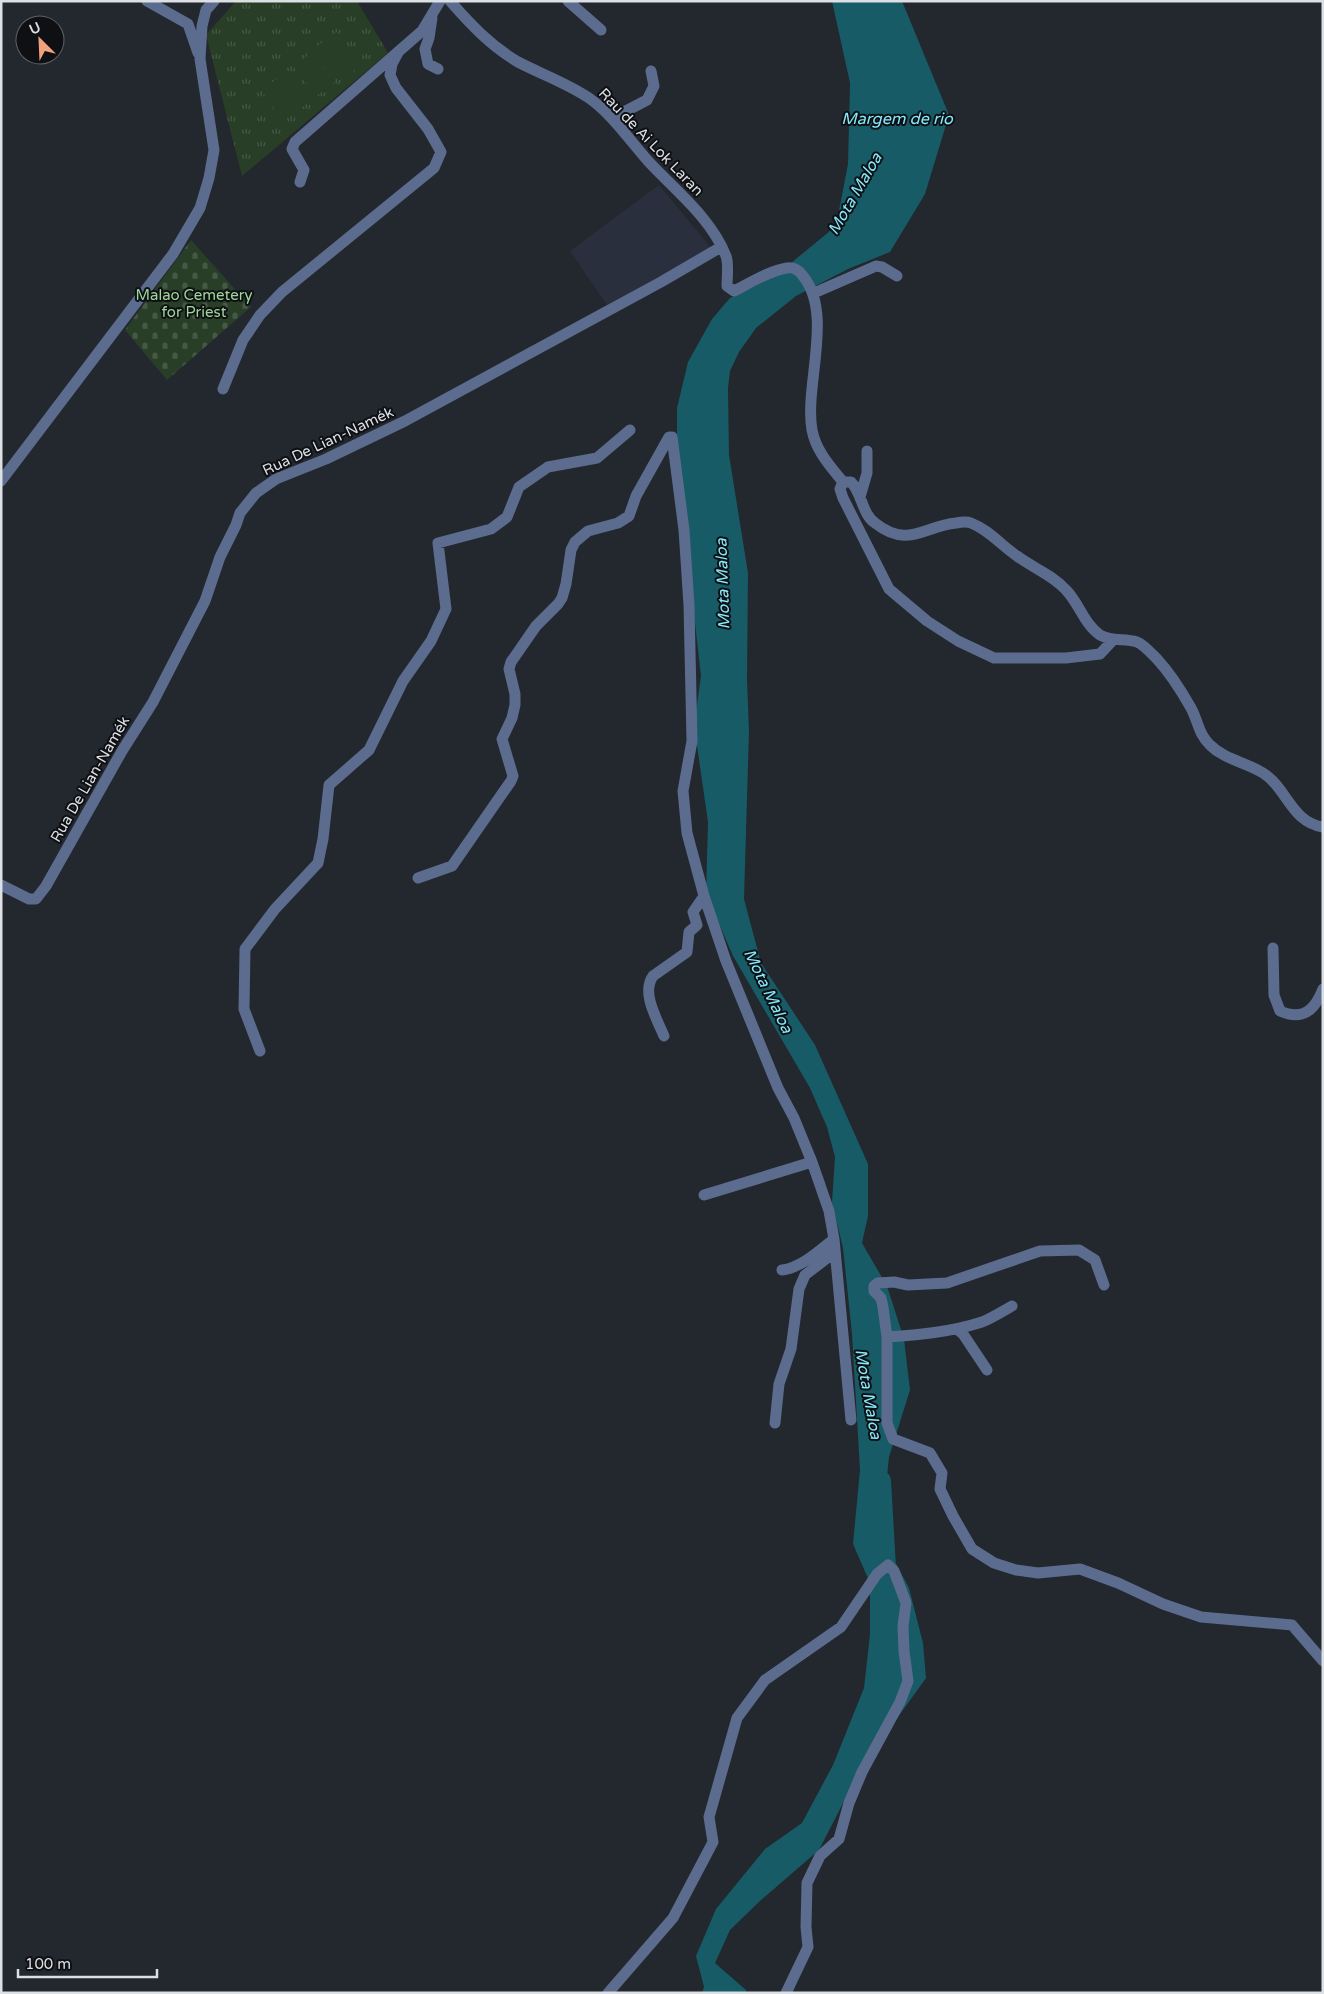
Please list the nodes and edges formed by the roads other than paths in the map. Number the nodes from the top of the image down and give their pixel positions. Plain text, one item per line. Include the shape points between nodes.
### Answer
1 (147, 1) edge
2 (214, 1) edge
3 (440, 1) edge
4 (450, 1) edge
5 (568, 1) edge
6 (432, 16) junction
7 (601, 30) dead end
8 (400, 51) junction
9 (200, 60) junction
10 (438, 69) dead end
11 (651, 71) dead end
12 (615, 122) junction
13 (300, 182) dead end
14 (721, 247) junction
15 (897, 276) dead end
16 (814, 293) junction
17 (223, 389) dead end
18 (630, 430) dead end
19 (867, 451) dead end
20 (1, 481) edge
21 (843, 482) junction
22 (860, 497) junction
23 (1113, 640) junction
24 (1323, 827) edge
25 (418, 878) dead end
26 (1, 885) edge
27 (704, 896) junction
28 (1273, 948) dead end
29 (1323, 989) edge
30 (664, 1036) dead end
31 (260, 1051) dead end
32 (812, 1162) junction
33 (704, 1195) dead end
34 (834, 1239) junction
35 (835, 1252) junction
36 (782, 1270) dead end
37 (1104, 1285) dead end
38 (1012, 1306) dead end
39 (957, 1328) junction
40 (887, 1337) junction
41 (987, 1370) dead end
42 (851, 1420) dead end
43 (775, 1423) dead end
44 (1323, 1662) edge
45 (608, 1993) edge
46 (786, 1993) edge

1 - 9 street via 188,24
2 - 9 street via 206,10 202,26
3 - 6 street
4 - 12 street, Rau de Ai Lok Laran via 498,49 581,93
5 - 7 street
6 - 8 street via 422,31
6 - 10 street via 425,49 428,64
8 - 13 street via 295,142 292,149 304,170
8 - 17 street via 390,75 441,152 434,168 276,297 244,340
9 - 20 street via 214,150 200,208 173,254
11 - 12 street via 654,86 647,100 622,113
12 - 14 street, Rau de Ai Lok Laran via 692,206
14 - 16 street via 727,260 727,286 734,291 787,268 798,270
14 - 26 street, Rua De Lian-Namék via 405,421 276,479 256,493 240,513 205,601 153,702 46,886 36,899 29,899
15 - 16 street via 876,266
16 - 21 street via 817,352 812,430 818,449
18 - 31 street via 597,458 548,467 519,487 507,517 492,530 438,543 446,609 403,681 369,750 329,785 318,863 275,909 245,949 244,1009
19 - 22 street via 867,473
21 - 22 street via 851,482
21 - 23 street via 840,489 842,498 889,589 927,621 958,641 994,658 1066,658 1100,654
22 - 23 street via 872,522 888,532 908,536 968,522 980,527 1016,556 1057,580 1094,630
23 - 24 street via 1138,642 1157,659 1188,704 1200,732 1210,745 1225,756 1264,773 1304,820
25 - 27 street via 452,866 511,781 513,776 502,738 515,705 509,669 511,662 536,626 562,598 575,542 588,530 618,523 629,516 636,496 670,436 684,530 690,645 692,741 682,791 688,833
27 - 30 street via 693,912 697,925 689,932 686,952 653,976 648,987
27 - 32 street via 774,1080
28 - 29 street via 1274,995 1280,1011 1304,1014 1316,1006
32 - 33 street
32 - 34 street via 829,1211
34 - 35 street
34 - 36 street via 788,1270
35 - 42 street
35 - 43 street via 805,1275 799,1289 791,1349 779,1384
37 - 40 street via 1095,1260 1079,1250 1040,1251 947,1282 878,1284 874,1291 881,1298
38 - 39 street via 983,1322
39 - 40 street
39 - 41 street
40 - 44 street via 887,1423 892,1439 930,1453 942,1473 940,1489 972,1549 994,1563 1016,1570 1038,1573 1080,1568 1201,1617 1292,1625
45 - 46 street via 673,1918 713,1842 709,1817 737,1718 765,1680 841,1627 877,1574 888,1566 894,1570 906,1603 903,1626 908,1681 862,1772 839,1839 820,1856 807,1883 808,1947

